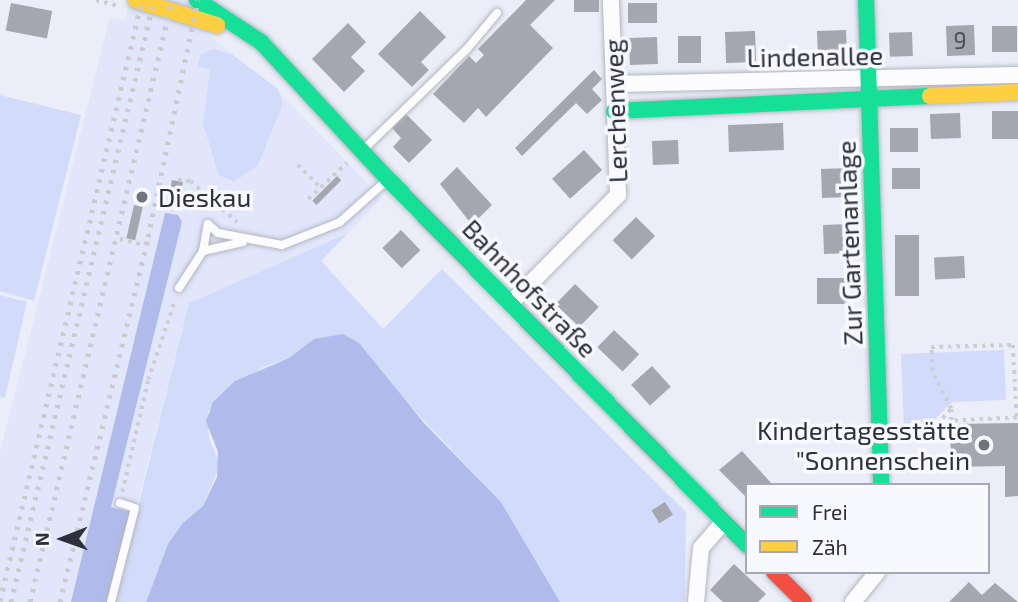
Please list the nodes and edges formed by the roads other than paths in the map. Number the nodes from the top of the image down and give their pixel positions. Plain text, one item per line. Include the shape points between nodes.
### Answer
1 (197, 0) edge
2 (611, 0) edge
3 (866, 0) edge
4 (133, 5) edge
5 (498, 13) dead end
6 (278, 65) junction
7 (1018, 75) edge
8 (868, 79) junction
9 (614, 85) junction
10 (1018, 92) edge
11 (869, 97) junction
12 (614, 111) junction
13 (356, 158) junction
14 (388, 179) junction
15 (253, 242) junction
16 (203, 251) junction
17 (179, 288) road end
18 (511, 303) junction
19 (881, 483) edge
20 (120, 503) road end
21 (724, 522) junction
22 (745, 543) edge
23 (776, 574) edge
24 (875, 574) edge
25 (111, 602) edge
26 (696, 602) edge
27 (804, 602) edge
28 (853, 602) edge

1 - 6 street, Bahnhofstraße via 240,25
2 - 9 street, Lerchenweg
3 - 8 street, Zur Gartenanlage
4 - 6 street, Bahnhofstraße via 218,25
5 - 13 lane
6 - 13 street, Bahnhofstraße
7 - 8 street, Lindenallee
8 - 9 street, Lindenallee
8 - 11 street, Zur Gartenanlage
9 - 12 street, Lerchenweg
10 - 11 street, Lindenallee
11 - 12 street, Lindenallee
11 - 19 street, Zur Gartenanlage
12 - 18 street, Lerchenweg via 618,195 614,203
13 - 14 street, Bahnhofstraße
14 - 15 lane via 321,233 282,245
14 - 18 street, Bahnhofstraße
15 - 16 lane via 228,242
15 - 16 lane via 218,233 208,224
16 - 17 lane
18 - 21 street, Bahnhofstraße
20 - 25 lane via 135,508
21 - 22 street, Bahnhofstraße
21 - 26 street via 701,548
23 - 27 street
24 - 28 street

